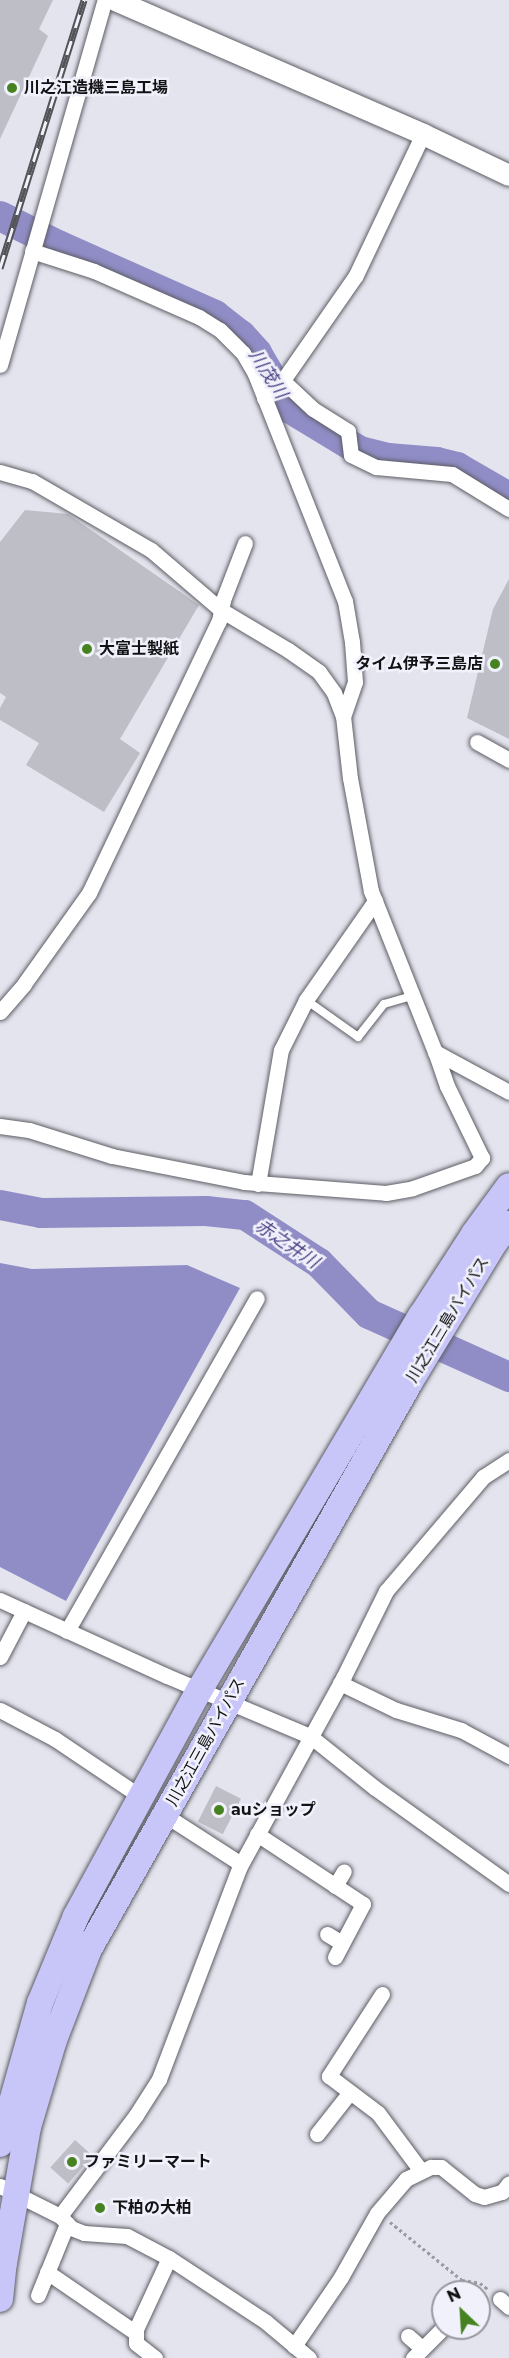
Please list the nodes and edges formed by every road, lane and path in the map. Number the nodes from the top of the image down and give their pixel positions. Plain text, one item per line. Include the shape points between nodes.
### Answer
1 (105, 0) edge
2 (115, 0) edge
3 (423, 135) junction
4 (509, 175) edge
5 (33, 247) junction
6 (0, 365) edge
7 (281, 381) junction
8 (265, 397) junction
9 (0, 472) edge
10 (509, 509) edge
11 (245, 543) dead end
12 (221, 610) junction
13 (343, 716) junction
14 (477, 742) dead end
15 (509, 760) edge
16 (375, 901) junction
17 (412, 996) junction
18 (306, 1000) junction
19 (0, 1012) edge
20 (435, 1052) junction
21 (509, 1092) edge
22 (0, 1126) edge
23 (258, 1184) junction
24 (509, 1186) edge
25 (509, 1224) edge
26 (257, 1298) dead end
27 (399, 1377) junction
28 (509, 1460) edge
29 (0, 1600) edge
30 (24, 1611) junction
31 (67, 1631) junction
32 (0, 1657) edge
33 (340, 1683) junction
34 (200, 1689) junction
35 (229, 1701) junction
36 (0, 1710) edge
37 (310, 1736) junction
38 (509, 1756) edge
39 (141, 1797) junction
40 (165, 1815) junction
41 (257, 1834) junction
42 (241, 1864) junction
43 (344, 1871) dead end
44 (509, 1884) edge
45 (335, 1886) junction
46 (327, 1934) dead end
47 (382, 1994) dead end
48 (350, 2092) junction
49 (317, 2134) dead end
50 (0, 2144) edge
51 (421, 2171) junction
52 (509, 2183) edge
53 (8, 2190) edge
54 (63, 2220) junction
55 (370, 2226) junction
56 (169, 2259) junction
57 (47, 2272) junction
58 (38, 2295) dead end
59 (0, 2299) edge
60 (504, 2303) edge
61 (136, 2333) junction
62 (408, 2336) dead end
63 (431, 2340) edge
64 (294, 2346) junction
65 (417, 2353) edge
66 (146, 2355) edge
67 (309, 2358) edge

1 - 5 street
2 - 3 street
3 - 4 street
3 - 7 street via 356,275
5 - 6 street
5 - 8 street via 199,317 220,330 243,353
7 - 8 street
7 - 10 street via 348,431 351,455 376,467 452,474
8 - 13 street via 345,601 355,682
9 - 12 street via 32,481 151,550
11 - 12 street
12 - 13 street via 319,672
12 - 19 street via 89,893
13 - 16 street via 350,778
14 - 15 street
16 - 17 street
16 - 18 street
17 - 18 lane via 384,1004 358,1036
17 - 20 street
18 - 23 street via 280,1050
20 - 21 street
20 - 23 street via 482,1158 475,1166 386,1194
22 - 23 street via 29,1130 112,1156
24 - 27 highway, 川之江三島バイパス via 421,1316
25 - 27 highway, 川之江三島バイパス via 444,1328
26 - 31 street
27 - 34 highway, 川之江三島バイパス
27 - 35 highway, 川之江三島バイパス
28 - 33 street via 483,1477 386,1591
29 - 30 street
30 - 31 street
30 - 32 street
31 - 34 street
33 - 37 street
33 - 38 street via 396,1710 461,1730
34 - 35 street
34 - 39 highway, 川之江三島バイパス
35 - 37 street
35 - 40 highway, 川之江三島バイパス
36 - 39 street via 55,1738
37 - 41 street
37 - 44 street
39 - 50 highway, 川之江三島バイパス via 76,1916 40,2003
40 - 42 street
40 - 53 highway, 川之江三島バイパス via 81,1969 54,2040
41 - 42 street
41 - 45 street
42 - 54 street via 159,2079
43 - 45 street
45 - 46 street via 363,1904 339,1950
47 - 48 street via 329,2076
48 - 49 street
48 - 51 street via 378,2113
51 - 52 street via 441,2167 484,2197 502,2192
51 - 55 street via 392,2193
53 - 54 street
53 - 59 highway, 川之江三島バイパス
54 - 56 street via 84,2233 127,2236
54 - 57 street
55 - 60 path via 388,2220 462,2280 480,2283
55 - 64 street
56 - 61 street
56 - 64 street via 266,2322
57 - 58 street
57 - 61 street
61 - 66 street via 136,2343
62 - 65 street
63 - 65 street
64 - 67 street

